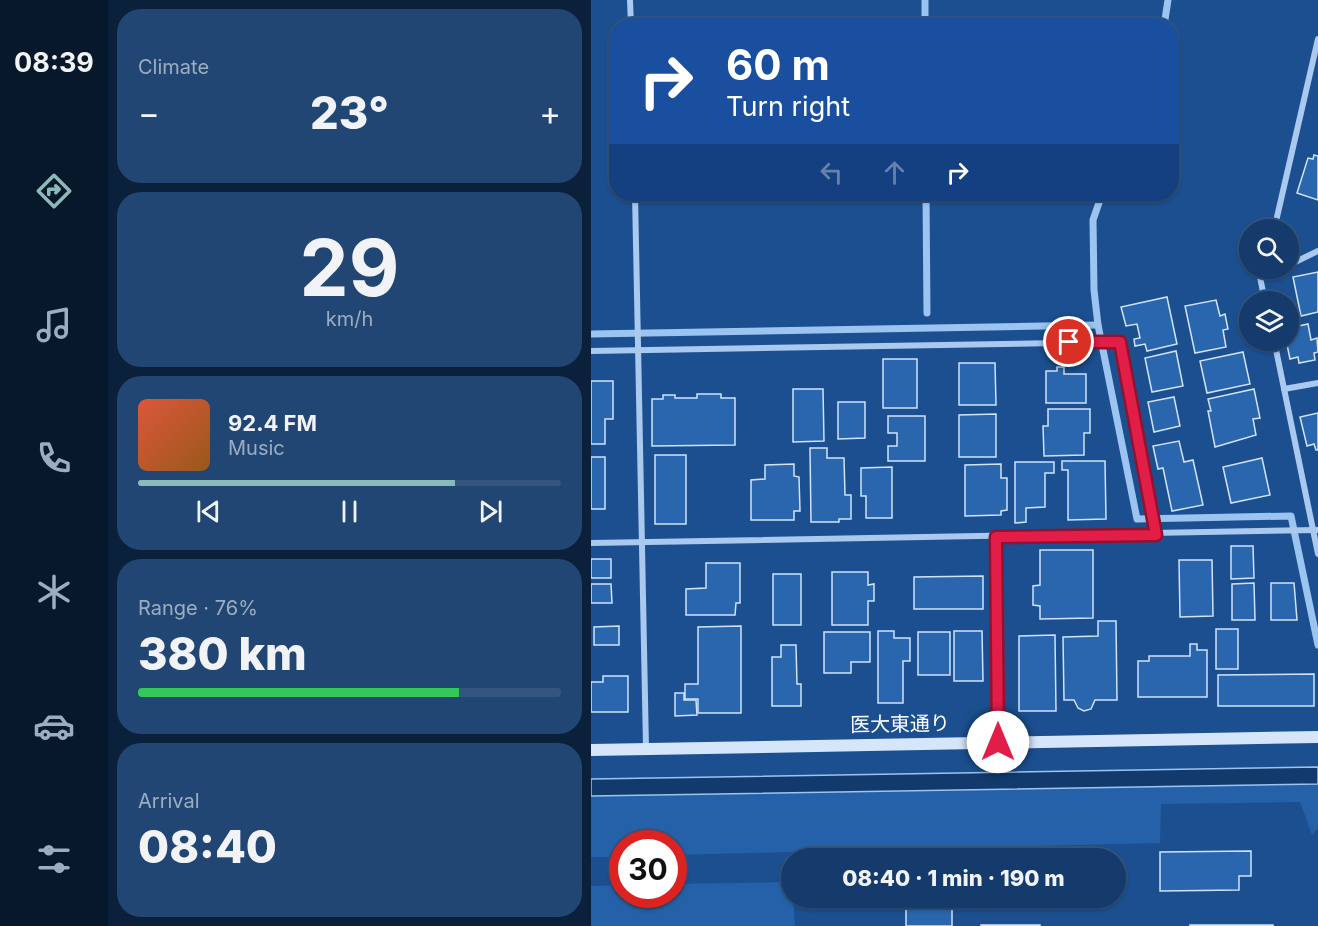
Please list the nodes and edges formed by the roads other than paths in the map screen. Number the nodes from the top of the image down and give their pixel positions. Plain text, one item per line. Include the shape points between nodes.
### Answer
1 (630, 0) edge
2 (631, 18) edge
3 (1318, 39) edge
4 (635, 201) edge
5 (1277, 219) edge
6 (1318, 252) edge
7 (1299, 261) edge
8 (639, 346) junction
9 (591, 351) edge
10 (1275, 351) edge
11 (1318, 383) edge
12 (1284, 389) junction
13 (1316, 530) edge
14 (1155, 531) junction
15 (996, 537) junction
16 (591, 543) edge
17 (642, 543) junction
18 (1318, 554) edge
19 (1318, 737) edge
20 (998, 742) junction
21 (646, 748) junction
22 (591, 750) edge

1 - 2 street
3 - 5 street
4 - 8 street
6 - 7 street
8 - 9 street
8 - 14 street via 1120,342
8 - 17 street
10 - 12 street
11 - 12 street
12 - 13 street
13 - 14 street
13 - 18 street
14 - 15 street
15 - 17 street
15 - 20 street
16 - 17 street
17 - 21 street
19 - 20 street, 医大東通り
20 - 21 street, 医大東通り
21 - 22 street, 医大東通り

